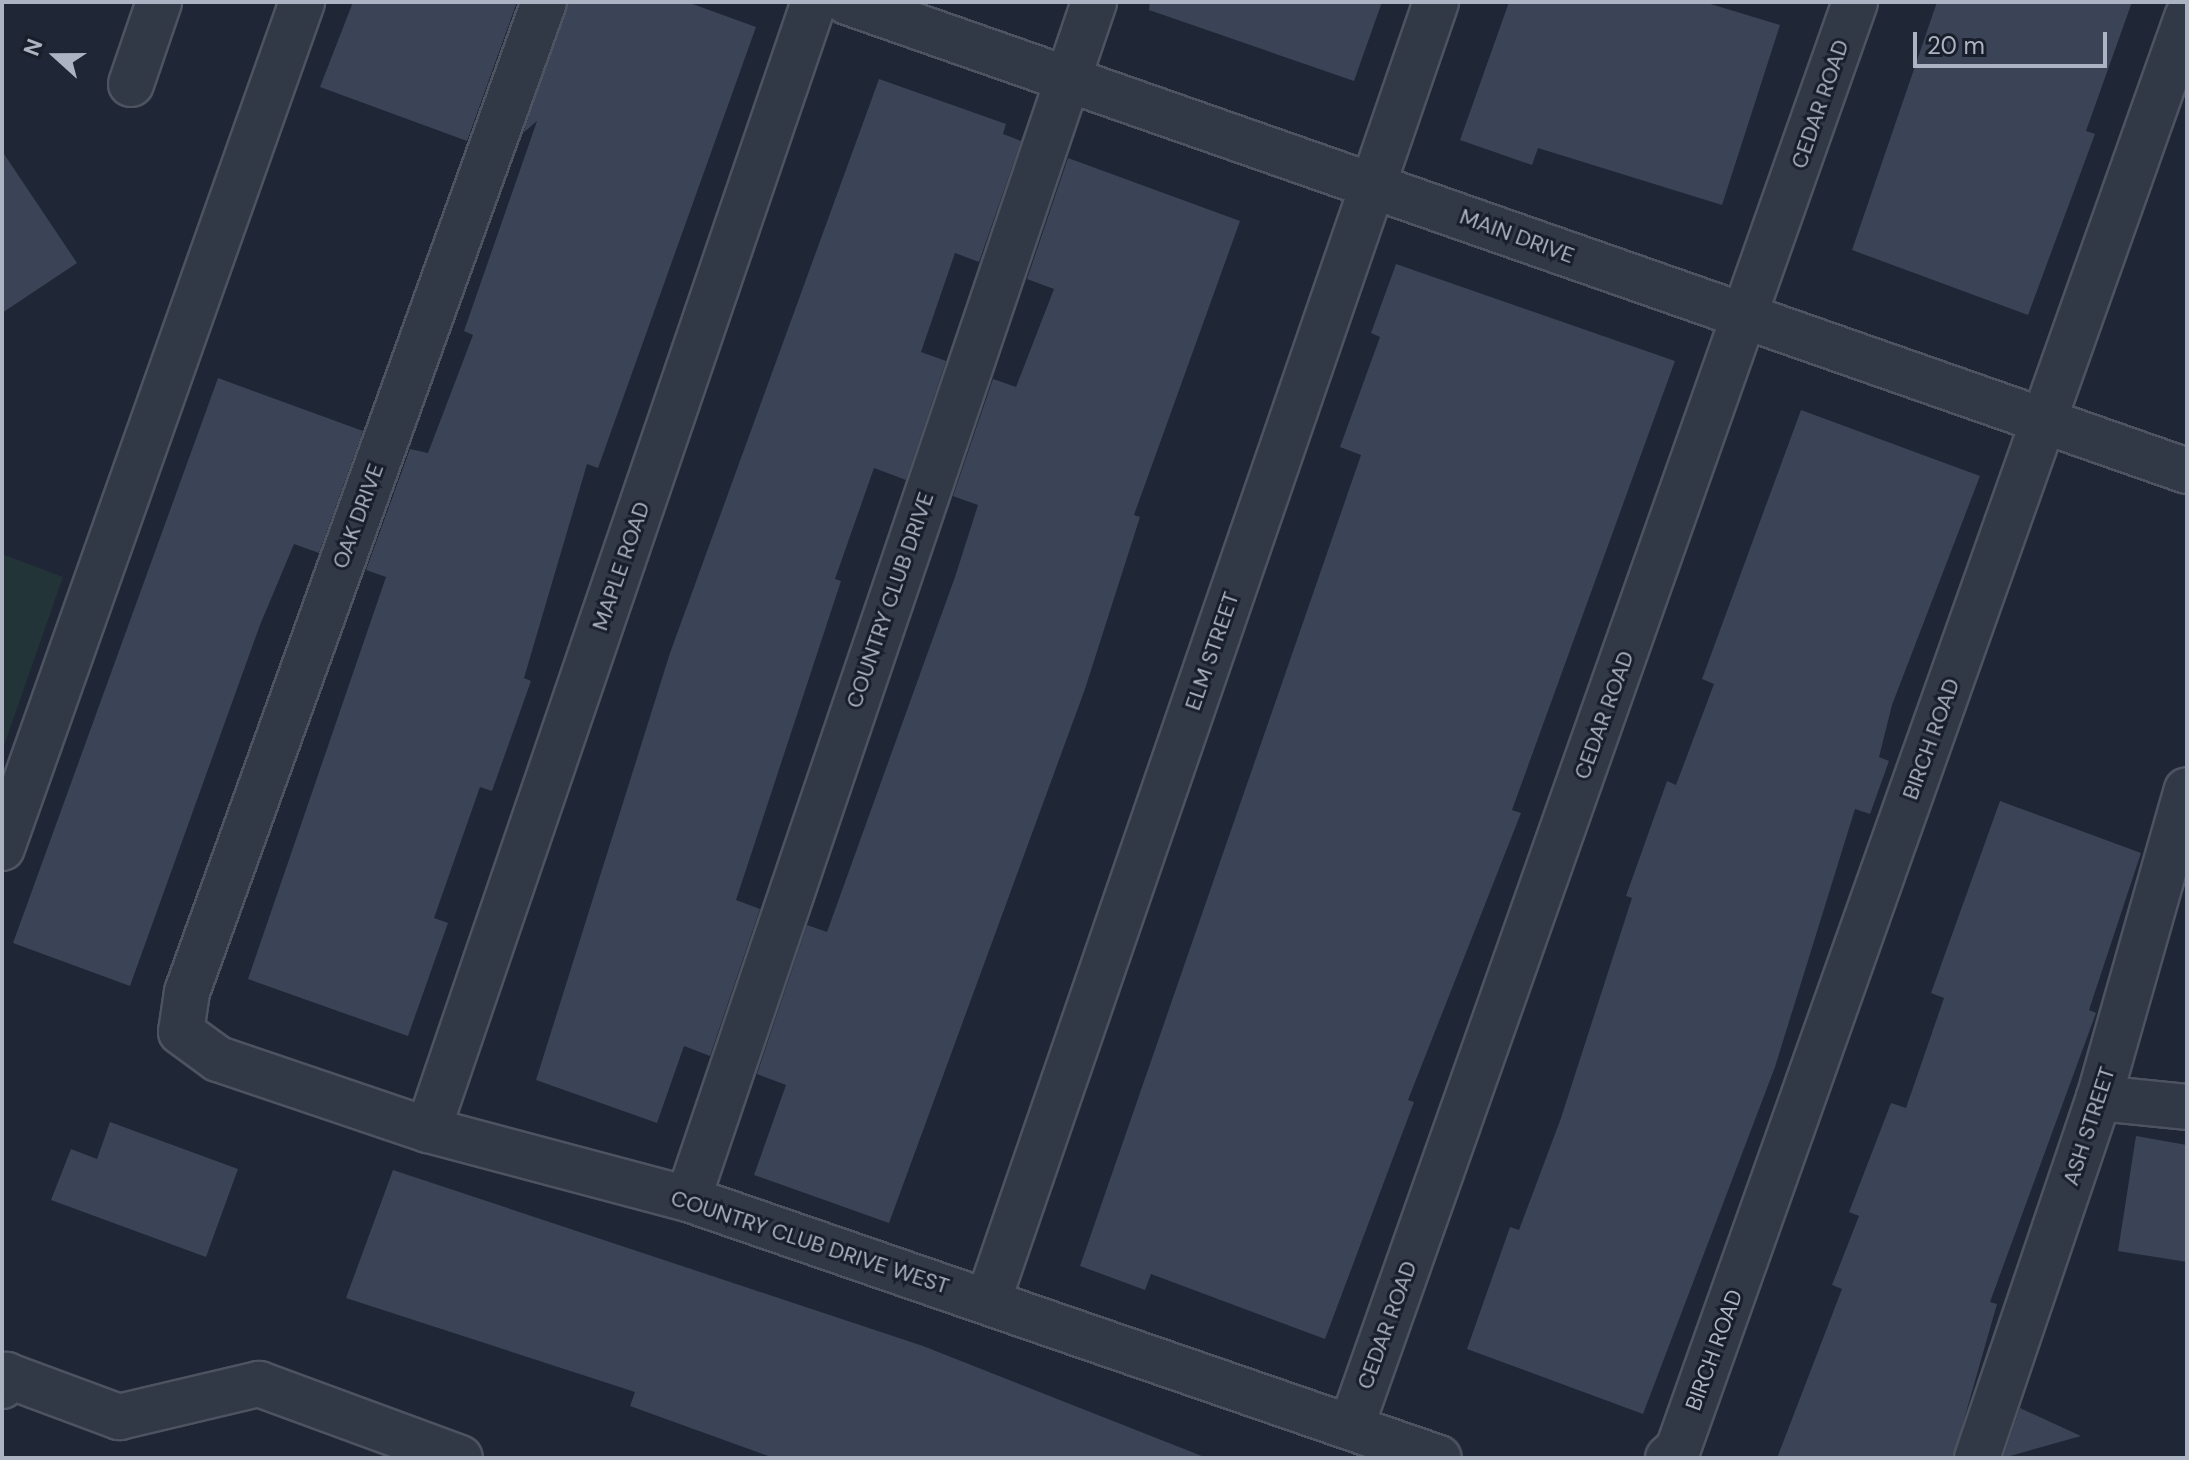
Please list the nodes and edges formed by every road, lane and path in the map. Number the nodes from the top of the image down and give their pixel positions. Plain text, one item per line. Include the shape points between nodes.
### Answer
1 (159, 2) edge
2 (302, 2) edge
3 (544, 2) edge
4 (814, 2) edge
5 (847, 2) edge
6 (1094, 2) edge
7 (1436, 2) edge
8 (1855, 2) edge
9 (2187, 17) edge
10 (1067, 76) junction
11 (131, 84) dead end
12 (1373, 184) junction
13 (1746, 317) junction
14 (2045, 422) junction
15 (2187, 471) edge
16 (2187, 790) edge
17 (2, 848) edge
18 (181, 1032) joint
19 (2099, 1098) junction
20 (2187, 1107) edge
21 (428, 1130) junction
22 (688, 1199) junction
23 (988, 1301) junction
24 (2, 1386) edge
25 (1351, 1427) junction
26 (460, 1458) edge
27 (1439, 1458) edge
28 (1668, 1458) edge
29 (1977, 1458) edge

1 - 11 street
2 - 17 street
3 - 18 street, OAK DRIVE via 187,992
4 - 21 street, MAPLE ROAD
5 - 10 street, MAIN DRIVE
6 - 10 street, COUNTRY CLUB DRIVE
7 - 12 street, ELM STREET
8 - 13 street, CEDAR ROAD
9 - 14 street, BIRCH ROAD
10 - 12 street, MAIN DRIVE
10 - 22 street, COUNTRY CLUB DRIVE
12 - 13 street, MAIN DRIVE
12 - 23 street, ELM STREET
13 - 14 street, MAIN DRIVE
13 - 25 street, CEDAR ROAD
14 - 15 street, MAIN DRIVE
14 - 28 street, BIRCH ROAD via 1678,1449
16 - 19 street, ASH STREET
18 - 21 street, COUNTRY CLUB DRIVE WEST via 218,1059
19 - 20 street
19 - 29 street, ASH STREET
21 - 22 street, COUNTRY CLUB DRIVE WEST
22 - 23 street, COUNTRY CLUB DRIVE WEST
23 - 25 street, COUNTRY CLUB DRIVE WEST
24 - 26 street via 6,1375 119,1417 259,1384
25 - 27 street, COUNTRY CLUB DRIVE WEST

